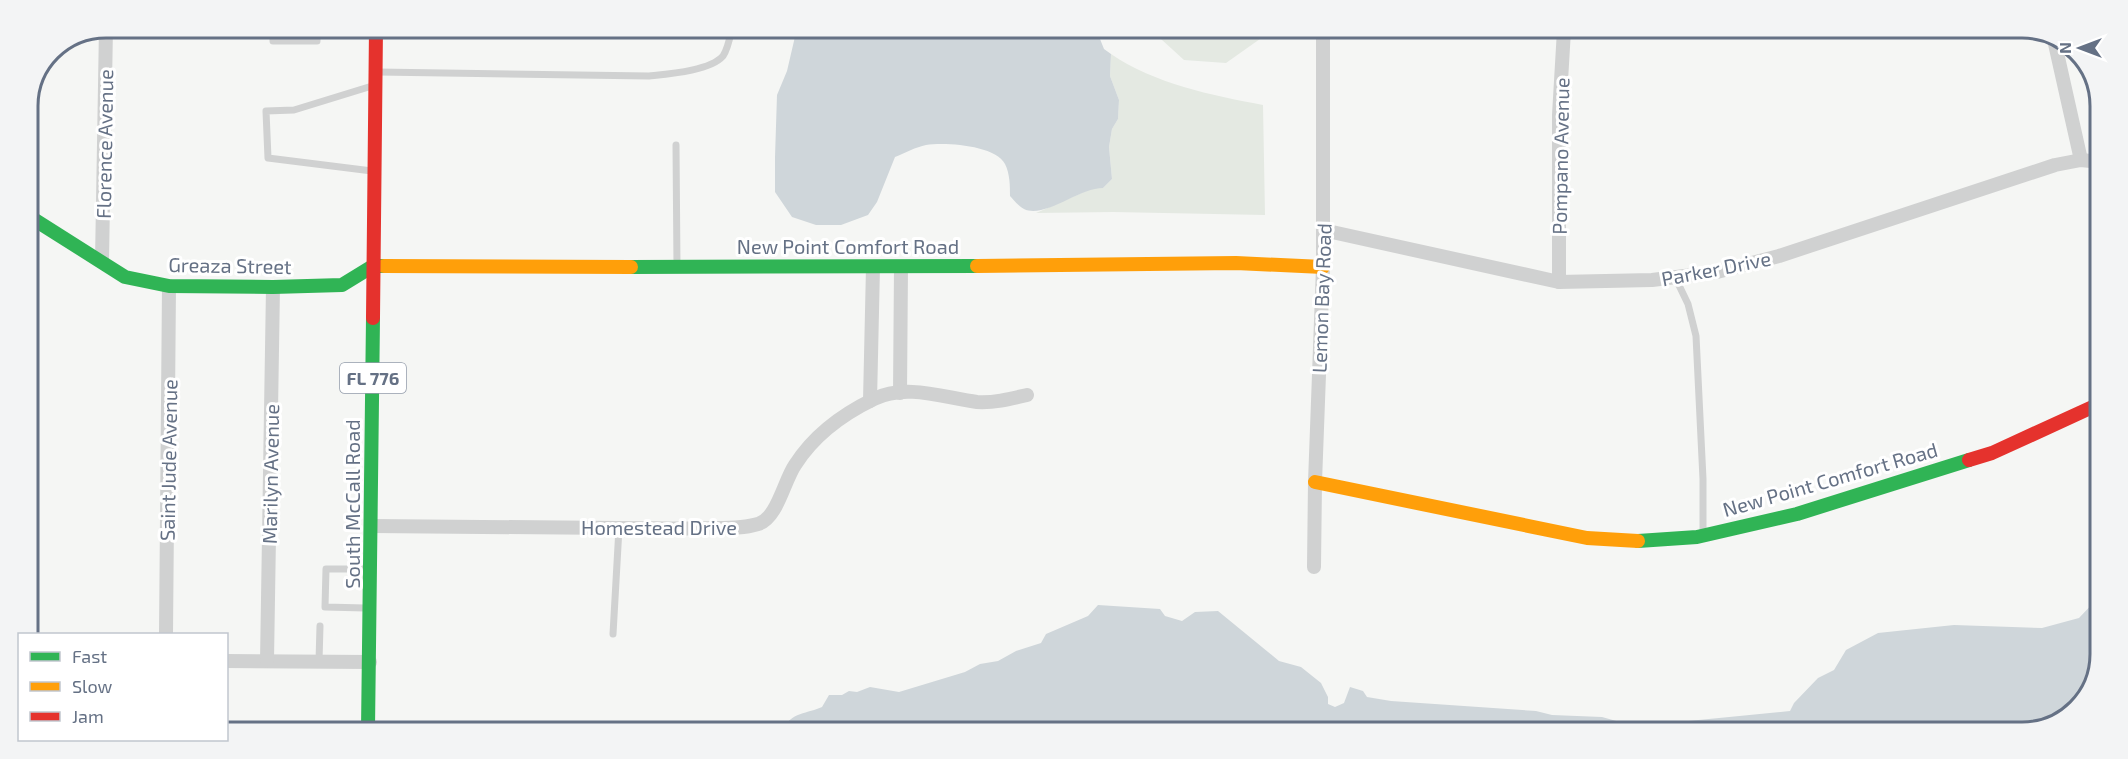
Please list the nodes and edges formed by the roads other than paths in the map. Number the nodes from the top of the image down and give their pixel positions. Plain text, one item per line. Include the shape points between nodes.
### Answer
1 (106, 37) edge
2 (273, 37) edge
3 (317, 37) edge
4 (376, 37) edge
5 (729, 37) edge
6 (1323, 37) edge
7 (1564, 37) edge
8 (2063, 78) edge
9 (375, 79) junction
10 (676, 145) dead end
11 (2081, 160) junction
12 (2090, 161) edge
13 (374, 171) junction
14 (37, 220) edge
15 (1323, 230) junction
16 (102, 261) junction
17 (373, 266) junction
18 (677, 266) junction
19 (873, 267) junction
20 (901, 267) junction
21 (1323, 267) junction
22 (1675, 277) junction
23 (1559, 282) junction
24 (169, 286) junction
25 (273, 287) junction
26 (900, 393) junction
27 (1027, 395) dead end
28 (870, 401) junction
29 (2090, 408) edge
30 (1315, 482) junction
31 (372, 526) junction
32 (619, 528) junction
33 (1703, 535) junction
34 (1314, 567) dead end
35 (371, 569) junction
36 (371, 608) junction
37 (320, 626) dead end
38 (166, 633) edge
39 (613, 634) dead end
40 (228, 660) edge
41 (267, 661) junction
42 (319, 662) junction
43 (370, 662) junction
44 (368, 722) edge

1 - 16 street, Florence Avenue
2 - 3 lane via 273,41 317,41
4 - 9 street, South McCall Road / FL 776
5 - 9 lane via 725,53 717,61 684,72 649,76
6 - 15 street, Lemon Bay Road
7 - 23 street, Pompano Avenue via 1559,115
8 - 11 street
9 - 13 street, South McCall Road / FL 776
9 - 13 lane via 294,110 266,111 267,158
10 - 18 lane
11 - 12 street, Parker Drive
11 - 22 street, Parker Drive via 2055,165 1779,256 1717,272
13 - 17 street, South McCall Road / FL 776
14 - 16 street, Greaza Street
15 - 21 street, Lemon Bay Road
15 - 23 street, Parker Drive
16 - 24 street, Greaza Street via 125,277
17 - 18 street, New Point Comfort Road
17 - 25 street, Greaza Street via 342,285
17 - 31 street, South McCall Road / FL 776
18 - 19 street, New Point Comfort Road
19 - 20 street, New Point Comfort Road
19 - 28 street
20 - 21 street, New Point Comfort Road via 1236,263
20 - 26 street
21 - 30 street, Lemon Bay Road
22 - 23 street, Parker Drive
22 - 33 lane via 1688,304 1696,336
24 - 25 street, Greaza Street
24 - 38 street, Saint Jude Avenue
25 - 41 street, Marilyn Avenue
26 - 27 street, Homestead Drive via 986,402
26 - 28 street, Homestead Drive
28 - 32 street, Homestead Drive via 823,431 805,450 774,511 763,523 744,527
29 - 33 street, New Point Comfort Road via 1992,453 1797,514
30 - 33 street, New Point Comfort Road via 1587,538 1631,541
30 - 34 street, Lemon Bay Road
31 - 32 street, Homestead Drive
31 - 35 street, South McCall Road / FL 776
32 - 39 lane
35 - 36 street, South McCall Road / FL 776
35 - 36 lane via 326,569 325,607
36 - 43 street, South McCall Road / FL 776
37 - 42 lane
40 - 41 street
41 - 42 street
42 - 43 street
43 - 44 street, South McCall Road / FL 776

